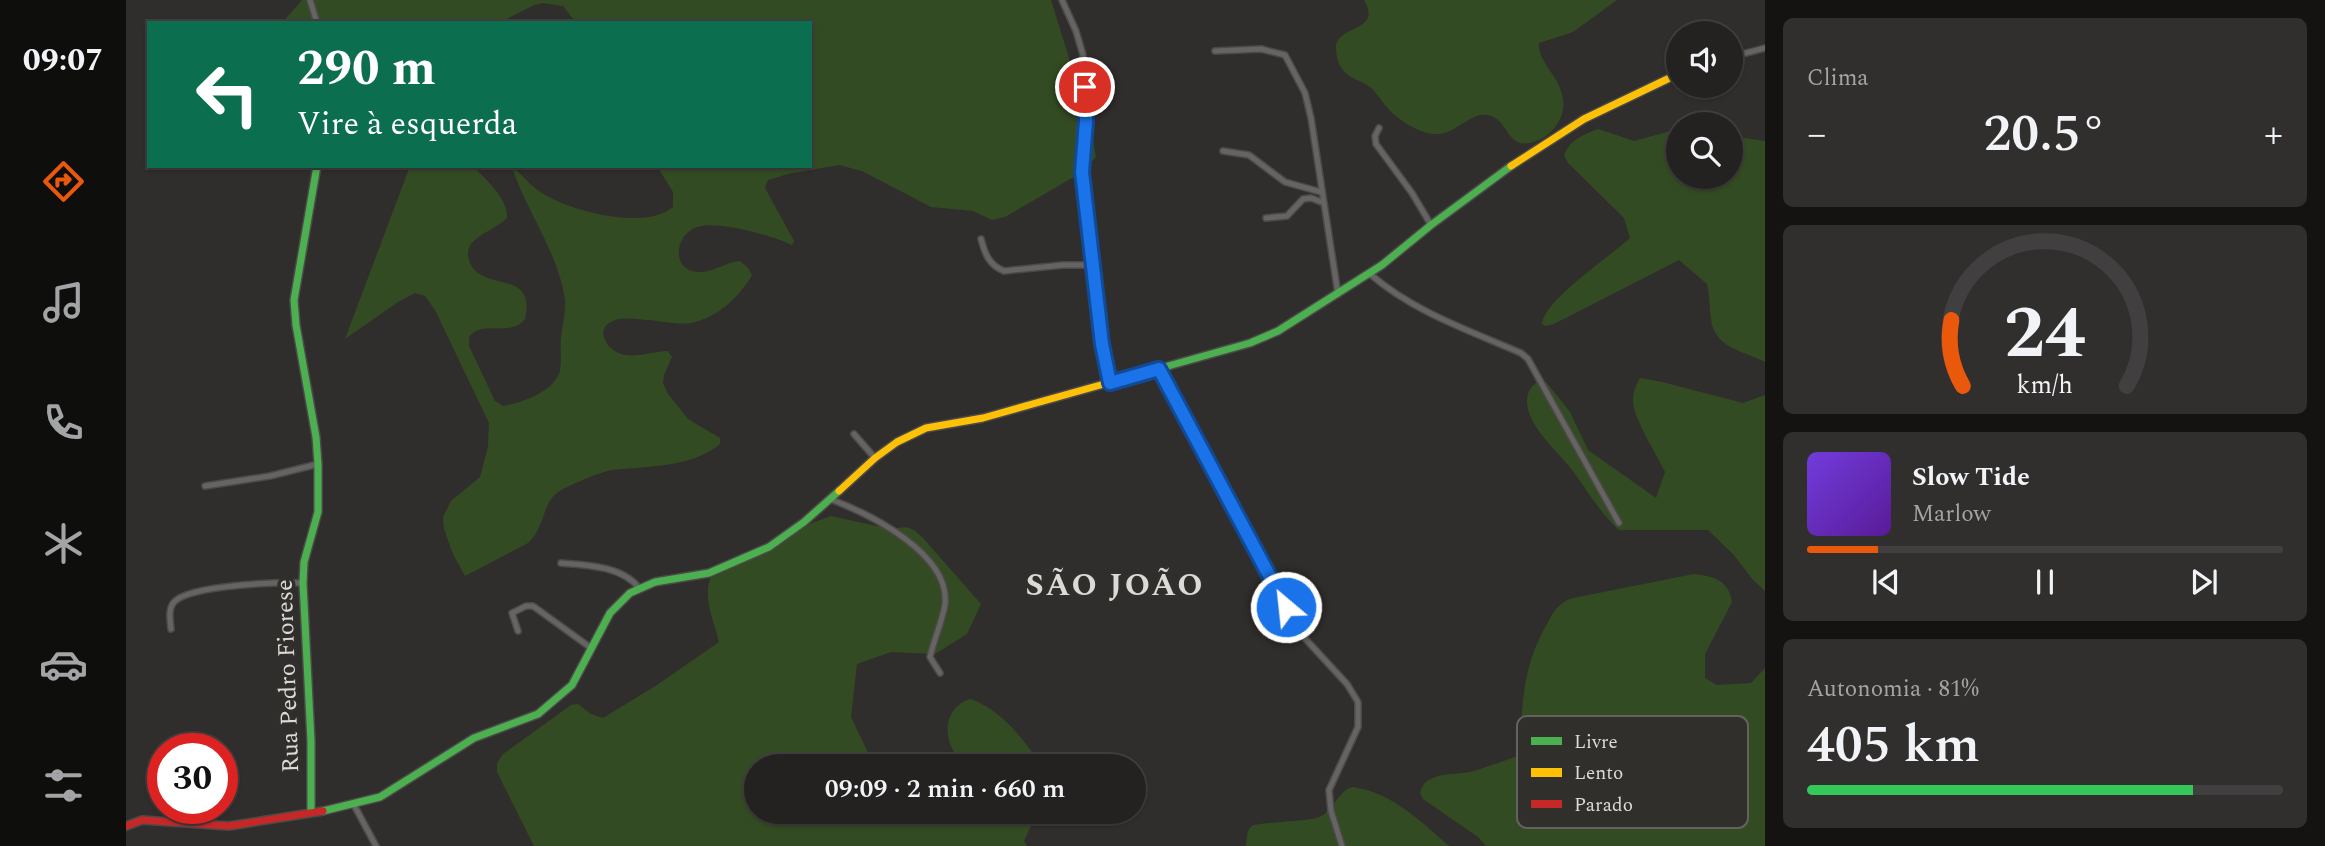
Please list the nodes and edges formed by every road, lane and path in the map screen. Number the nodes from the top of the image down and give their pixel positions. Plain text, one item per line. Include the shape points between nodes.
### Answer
1 (310, 0) edge
2 (1062, 0) edge
3 (316, 21) edge
4 (1765, 48) edge
5 (1215, 51) dead end
6 (1743, 54) edge
7 (1666, 80) edge
8 (1379, 128) dead end
9 (1223, 151) dead end
10 (317, 168) edge
11 (1321, 192) junction
12 (1324, 203) junction
13 (1266, 218) dead end
14 (1431, 225) junction
15 (981, 239) dead end
16 (1093, 265) junction
17 (1370, 274) junction
18 (1338, 294) junction
19 (1159, 369) junction
20 (1110, 383) junction
21 (853, 434) dead end
22 (875, 457) junction
23 (318, 464) junction
24 (205, 486) dead end
25 (830, 499) junction
26 (1619, 523) dead end
27 (561, 563) dead end
28 (303, 583) junction
29 (639, 588) junction
30 (170, 629) dead end
31 (518, 631) dead end
32 (590, 648) junction
33 (940, 673) dead end
34 (354, 805) junction
35 (311, 812) junction
36 (126, 826) edge
37 (376, 846) edge
38 (1342, 846) edge

1 - 3 street
2 - 16 street via 1083,55 1086,121 1082,172
4 - 6 street
5 - 11 street via 1252,49 1285,55 1305,93
7 - 14 street via 1584,119 1495,176
8 - 14 street via 1376,144
9 - 11 street via 1249,155 1285,182
10 - 23 street, Rua Pedro Fiorese via 294,300
11 - 12 street
12 - 13 street via 1303,199 1287,216
12 - 18 street
14 - 17 street
15 - 16 street via 988,259 1004,271
16 - 20 street
17 - 18 street
17 - 26 street via 1415,306 1528,359
18 - 19 street via 1250,343
19 - 20 street
19 - 38 street via 1299,632 1348,684 1358,702 1358,727 1329,790
20 - 22 street via 983,418 926,428
21 - 22 street
22 - 25 street
23 - 24 street via 270,477
23 - 28 street, Rua Pedro Fiorese via 318,512
25 - 29 street via 785,537 734,563
25 - 33 street via 906,540 937,569 945,604 930,657
27 - 29 street via 625,575
28 - 30 street via 194,593 171,606
28 - 35 street, Rua Pedro Fiorese
29 - 32 street via 610,613
31 - 32 street via 512,613 533,606
32 - 34 street via 572,685 538,714 474,737 380,797
34 - 35 street
34 - 37 street
35 - 36 street via 229,826 142,820

